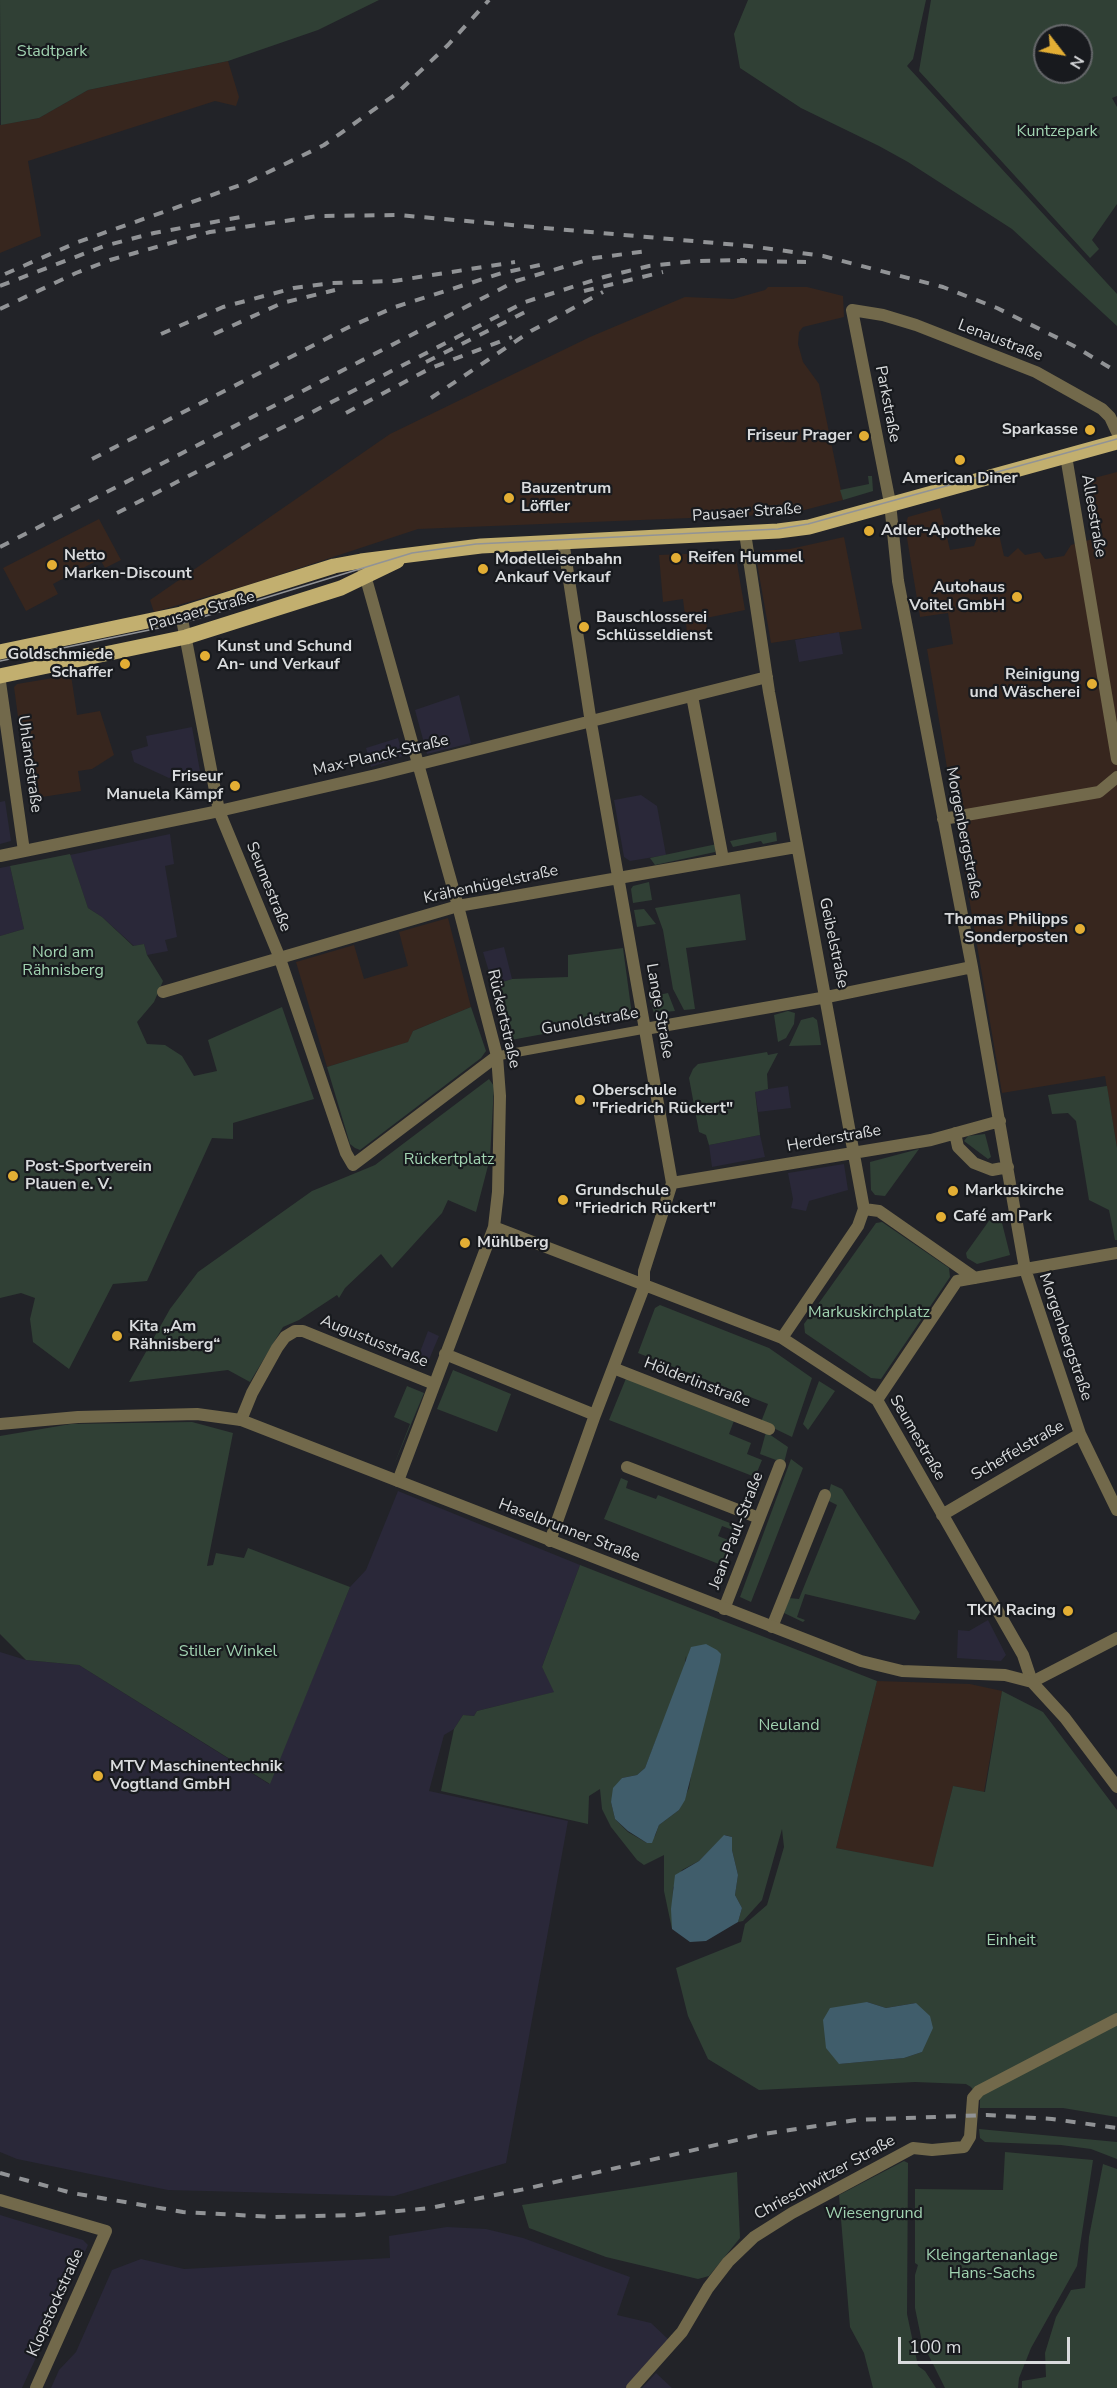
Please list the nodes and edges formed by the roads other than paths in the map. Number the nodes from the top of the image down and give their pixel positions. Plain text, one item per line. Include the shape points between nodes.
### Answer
1 (852, 310) joint
2 (1117, 432) edge
3 (1117, 442) edge
4 (1066, 456) junction
5 (890, 505) junction
6 (745, 533) junction
7 (563, 541) junction
8 (405, 557) junction
9 (361, 561) junction
10 (365, 576) junction
11 (181, 614) junction
12 (186, 637) junction
13 (0, 652) edge
14 (0, 676) edge
15 (766, 677) junction
16 (0, 682) edge
17 (692, 696) junction
18 (591, 723) junction
19 (1117, 759) edge
20 (418, 765) junction
21 (1117, 777) edge
22 (219, 811) junction
23 (943, 819) junction
24 (796, 847) junction
25 (24, 851) junction
26 (0, 855) edge
27 (723, 860) junction
28 (618, 877) junction
29 (458, 906) junction
30 (279, 956) junction
31 (972, 967) junction
32 (163, 992) dead end
33 (827, 997) junction
34 (645, 1029) junction
35 (497, 1056) junction
36 (1000, 1121) junction
37 (955, 1133) junction
38 (855, 1152) junction
39 (352, 1165) joint
40 (1008, 1167) junction
41 (672, 1183) junction
42 (864, 1209) junction
43 (494, 1227) junction
44 (1117, 1253) edge
45 (1025, 1269) junction
46 (975, 1278) junction
47 (645, 1287) junction
48 (782, 1338) junction
49 (444, 1354) junction
50 (613, 1368) junction
51 (434, 1384) junction
52 (877, 1400) junction
53 (595, 1415) junction
54 (241, 1420) junction
55 (0, 1424) edge
56 (769, 1429) dead end
57 (1080, 1434) junction
58 (780, 1465) dead end
59 (627, 1467) dead end
60 (398, 1481) junction
61 (825, 1495) dead end
62 (1117, 1510) edge
63 (942, 1515) junction
64 (759, 1518) junction
65 (550, 1541) junction
66 (724, 1609) junction
67 (772, 1627) junction
68 (1117, 1638) edge
69 (1032, 1682) junction
70 (1117, 1786) edge
71 (1117, 2019) edge
72 (0, 2200) edge
73 (36, 2388) edge
74 (632, 2388) edge

1 - 2 street, Lenaustraße via 916,325 1036,372 1102,409
1 - 5 street, Parkstraße
3 - 4 main road, Pausaer Straße
4 - 5 main road, Pausaer Straße
4 - 19 street, Alleestraße
5 - 6 main road, Pausaer Straße via 809,527
5 - 23 street, Morgenbergstraße via 898,581
6 - 7 main road, Pausaer Straße
6 - 15 street, Geibelstraße
7 - 8 main road, Pausaer Straße via 481,546
7 - 18 street, Lange Straße
8 - 9 main road, Pausaer Straße
8 - 10 main road, Pausaer Straße
9 - 10 street, Rückertstraße
9 - 11 main road, Pausaer Straße
10 - 12 main road, Pausaer Straße via 341,588
10 - 20 street, Rückertstraße
11 - 12 street, Seumestraße
11 - 13 main road, Pausaer Straße
12 - 14 main road, Pausaer Straße
12 - 22 street, Seumestraße
15 - 17 street, Max-Planck-Straße
15 - 24 street, Geibelstraße
16 - 25 street, Uhlandstraße
17 - 18 street, Max-Planck-Straße
17 - 27 street
18 - 20 street, Max-Planck-Straße
18 - 28 street, Lange Straße
20 - 22 street, Max-Planck-Straße
20 - 29 street, Rückertstraße
21 - 23 street via 1099,792
22 - 25 street, Max-Planck-Straße
22 - 30 street, Seumestraße
23 - 31 street, Morgenbergstraße
24 - 27 street, Krähenhügelstraße
24 - 33 street, Geibelstraße
25 - 26 street, Max-Planck-Straße
27 - 28 street, Krähenhügelstraße
28 - 29 street, Krähenhügelstraße
28 - 34 street, Lange Straße
29 - 30 street, Krähenhügelstraße
29 - 35 street, Rückertstraße
30 - 32 street, Krähenhügelstraße
30 - 39 street, Seumestraße
31 - 33 street, Gunoldstraße
31 - 36 street, Morgenbergstraße
33 - 34 street, Gunoldstraße
33 - 38 street, Geibelstraße
34 - 35 street, Gunoldstraße
34 - 41 street, Lange Straße
35 - 39 street, Gunoldstraße
35 - 43 street, Rückertstraße via 499,1156
36 - 37 street, Herderstraße
36 - 40 street, Morgenbergstraße
37 - 38 street, Herderstraße
37 - 40 street via 958,1147 974,1163 992,1170
38 - 41 street, Herderstraße
38 - 42 street, Geibelstraße
40 - 45 street, Morgenbergstraße
41 - 47 street, Lange Straße via 644,1271
42 - 46 street via 879,1211
42 - 48 street via 862,1219
43 - 47 street, Seumestraße
43 - 49 street, Rückertstraße
44 - 45 street
45 - 46 street
45 - 57 street, Morgenbergstraße
46 - 52 street via 957,1281
47 - 48 street, Seumestraße
47 - 50 street, Lange Straße
48 - 52 street, Seumestraße
49 - 51 street, Rückertstraße
49 - 53 street
50 - 53 street, Lange Straße
50 - 56 street, Hölderlinstraße
51 - 54 street, Augustusstraße via 295,1331 285,1337
51 - 60 street, Rückertstraße
52 - 63 street, Seumestraße
53 - 65 street, Lange Straße
54 - 55 street, Haselbrunner Straße via 197,1414 78,1417
54 - 60 street, Haselbrunner Straße
57 - 62 street, Morgenbergstraße
57 - 63 street, Scheffelstraße
58 - 64 street, Jean-Paul-Straße
59 - 64 street
60 - 65 street, Haselbrunner Straße
61 - 67 street
63 - 69 street, Seumestraße via 1023,1655
64 - 66 street, Jean-Paul-Straße
65 - 66 street, Haselbrunner Straße
66 - 67 street, Haselbrunner Straße
67 - 69 street, Haselbrunner Straße via 861,1661 902,1671 1005,1675
68 - 69 street
69 - 70 street, Seumestraße
71 - 74 street, Chrieschwitzer Straße via 980,2091 973,2098 970,2137 963,2147 913,2148 754,2237 728,2262 682,2332
72 - 73 street, Klopstockstraße via 106,2232

